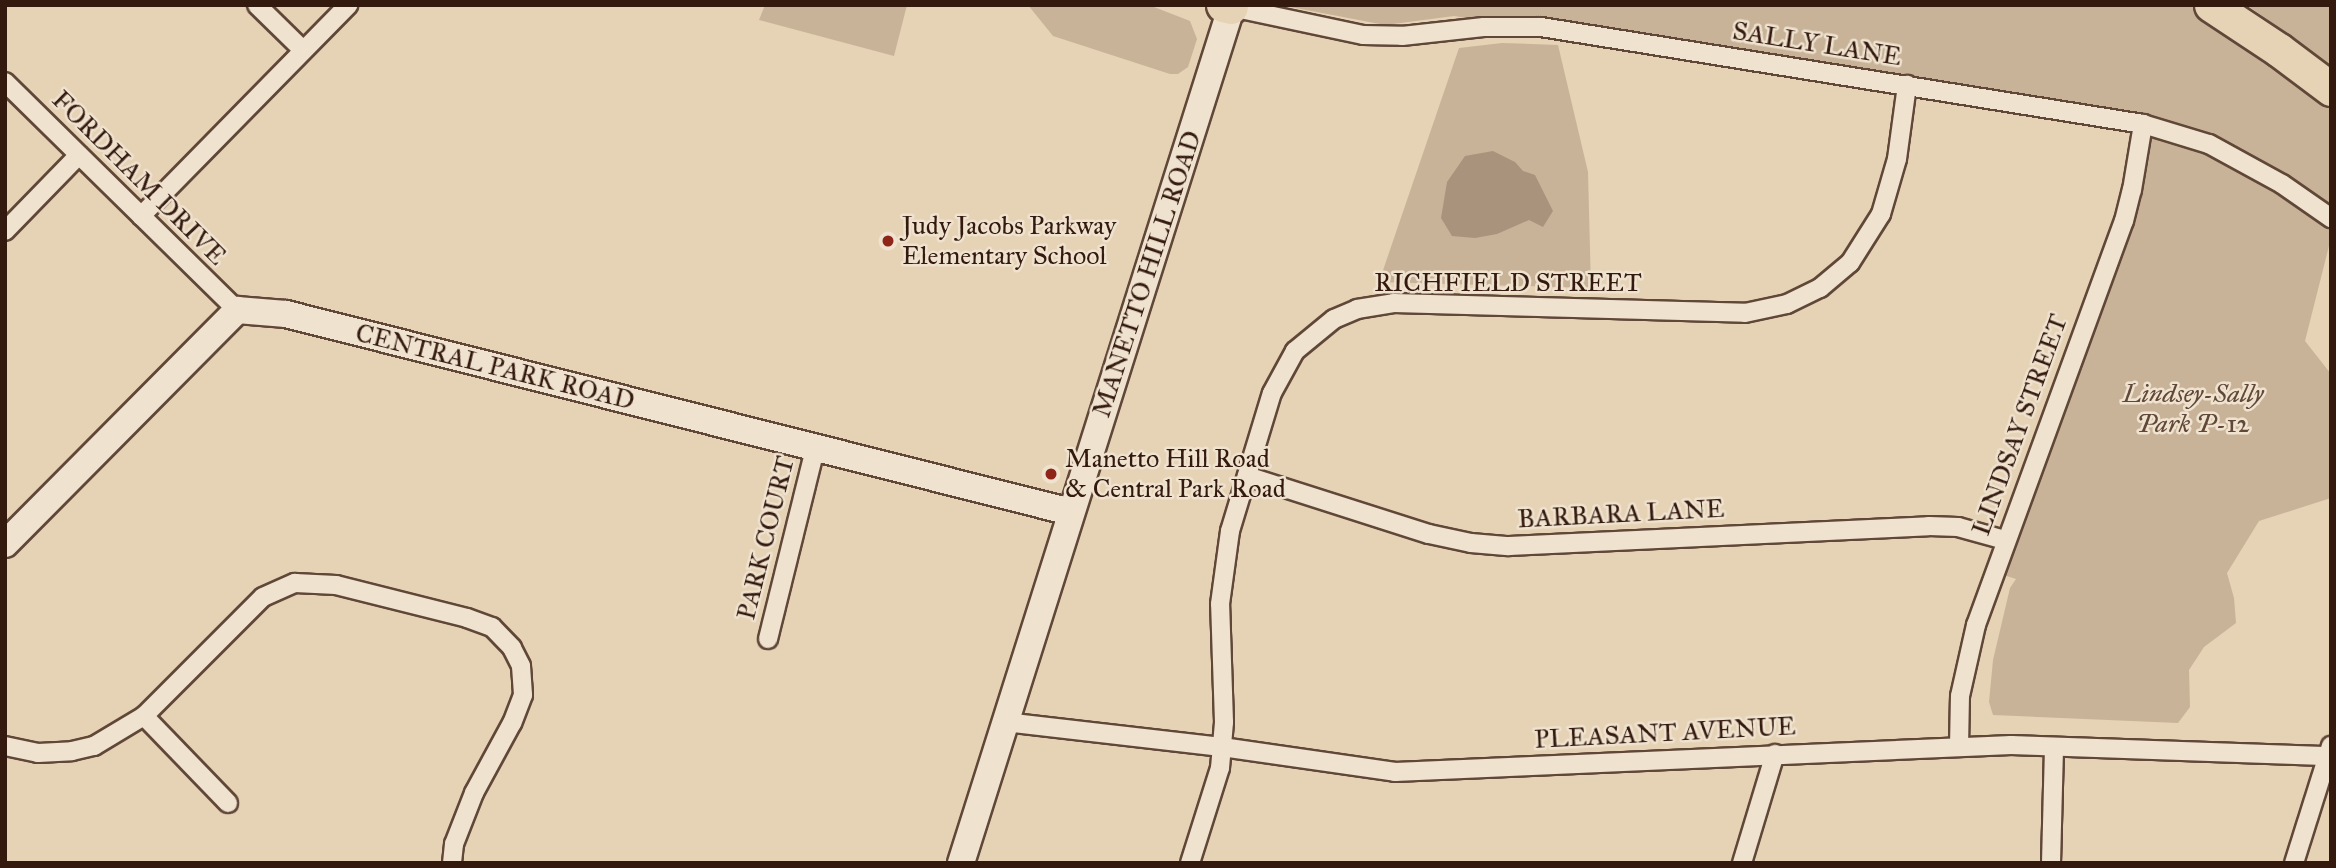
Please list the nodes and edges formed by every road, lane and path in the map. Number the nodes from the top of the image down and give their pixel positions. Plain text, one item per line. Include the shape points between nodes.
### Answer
1 (257, 5) edge
2 (348, 5) edge
3 (2211, 5) edge
4 (1229, 6) edge
5 (303, 50) junction
6 (5, 82) edge
7 (1907, 85) junction
8 (2331, 89) edge
9 (2143, 124) junction
10 (79, 155) junction
11 (141, 216) junction
12 (2331, 218) edge
13 (5, 230) edge
14 (237, 310) junction
15 (815, 449) junction
16 (1247, 476) junction
17 (1071, 512) junction
18 (2005, 540) junction
19 (5, 544) edge
20 (768, 639) dead end
21 (144, 716) junction
22 (1005, 722) junction
23 (5, 746) edge
24 (1222, 747) junction
25 (1959, 747) junction
26 (2054, 748) junction
27 (2330, 753) edge
28 (1775, 754) junction
29 (228, 803) dead end
30 (452, 863) edge
31 (961, 863) edge
32 (1190, 863) edge
33 (1742, 863) edge
34 (2051, 863) edge
35 (2294, 863) edge

1 - 5 street
2 - 5 street
3 - 8 highway
4 - 7 street, SALLY LANE via 1363,35 1541,27
4 - 17 street, MANETTO HILL ROAD
5 - 11 street
6 - 10 street, FORDHAM DRIVE
7 - 9 street, SALLY LANE
7 - 16 street, RICHFIELD STREET via 1897,159 1881,214 1859,253 1820,288 1787,304 1745,313 1394,303 1357,309 1315,331 1281,372
9 - 12 street, SALLY LANE via 2209,144 2282,184
9 - 18 street, LINDSAY STREET via 2124,221
10 - 11 street, FORDHAM DRIVE
10 - 13 street
11 - 14 street, FORDHAM DRIVE
14 - 15 street, CENTRAL PARK ROAD via 286,314
14 - 19 street
15 - 17 street, CENTRAL PARK ROAD
15 - 20 street, PARK COURT
16 - 18 street, BARBARA LANE via 1471,543 1509,546 1929,526 1958,527
16 - 24 street, RICHFIELD STREET via 1230,531 1220,604
17 - 22 street, MANETTO HILL ROAD
18 - 25 street, LINDSAY STREET via 1966,666
21 - 23 street via 94,746 72,751 38,753
21 - 29 street
21 - 30 street via 263,597 295,583 337,585 492,627 512,648 521,666 523,695 474,793 454,844
22 - 24 street, PLEASANT AVENUE
22 - 31 street, MANETTO HILL ROAD
24 - 28 street, PLEASANT AVENUE via 1395,772
24 - 32 street, RICHFIELD STREET via 1220,768
25 - 26 street, PLEASANT AVENUE
25 - 28 street, PLEASANT AVENUE
26 - 27 street, PLEASANT AVENUE
26 - 34 street
27 - 35 street
28 - 33 street

